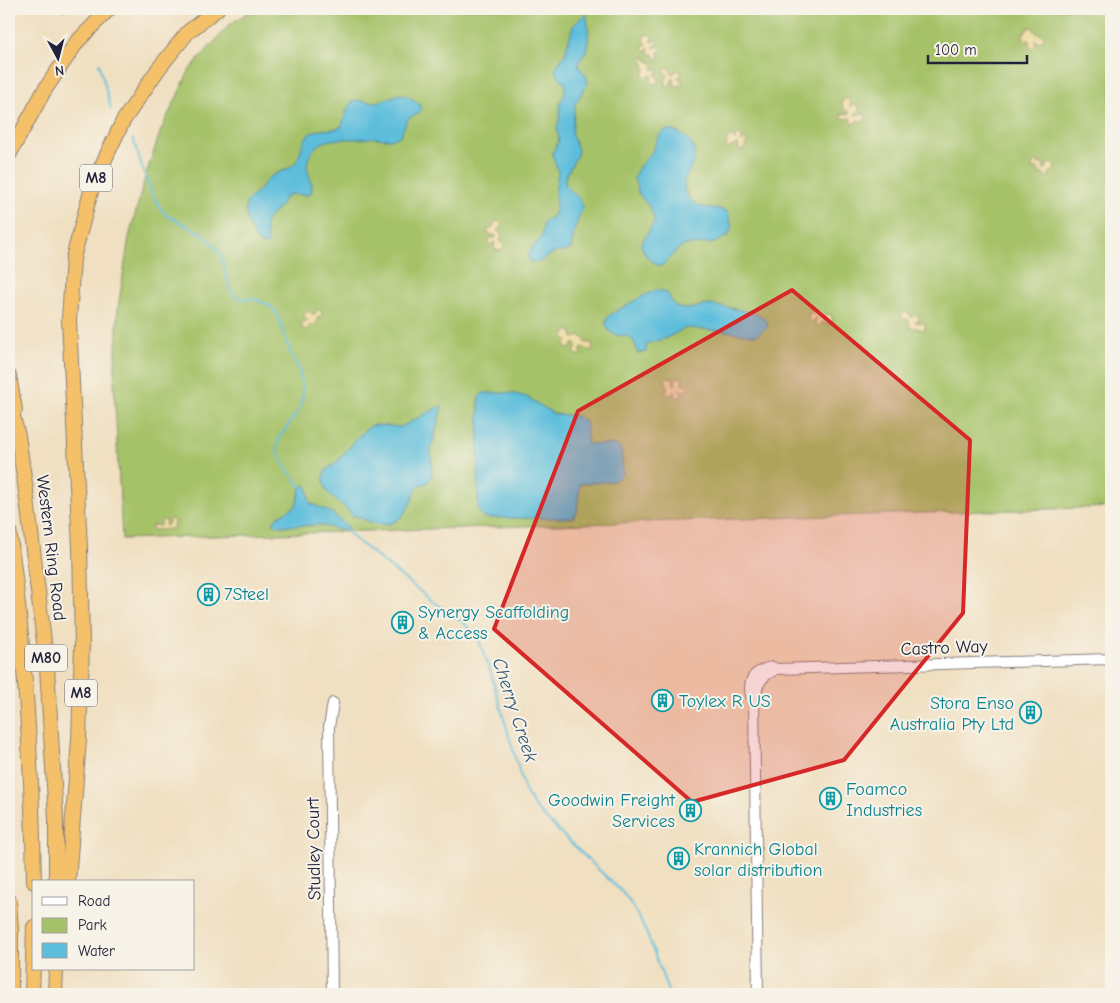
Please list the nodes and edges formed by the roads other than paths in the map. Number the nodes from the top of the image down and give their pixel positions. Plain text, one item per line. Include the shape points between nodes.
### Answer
1 (109, 9) edge
2 (217, 9) edge
3 (9, 155) edge
4 (9, 376) edge
5 (9, 401) edge
6 (18, 436) junction
7 (9, 530) edge
8 (1111, 659) edge
9 (333, 703) dead end
10 (34, 880) edge
11 (56, 880) edge
12 (68, 880) edge
13 (9, 900) edge
14 (33, 970) edge
15 (56, 970) edge
16 (9, 991) edge
17 (11, 994) edge
18 (32, 994) edge
19 (55, 994) edge
20 (332, 994) edge
21 (758, 994) edge

1 - 3 highway via 77,42 44,91
2 - 12 highway, M8 via 188,32 123,121 93,184 73,258 69,320 82,644 80,740
4 - 6 highway
5 - 6 highway, Western Ring Road / M80
6 - 11 highway, Western Ring Road / M80 via 47,676 56,819
7 - 10 highway, M80 via 27,700
8 - 21 street, Castro Way via 777,669 765,675 758,683 754,706
9 - 20 street, Studley Court via 328,728
13 - 17 highway
14 - 18 highway
15 - 19 highway
16 - 17 highway

